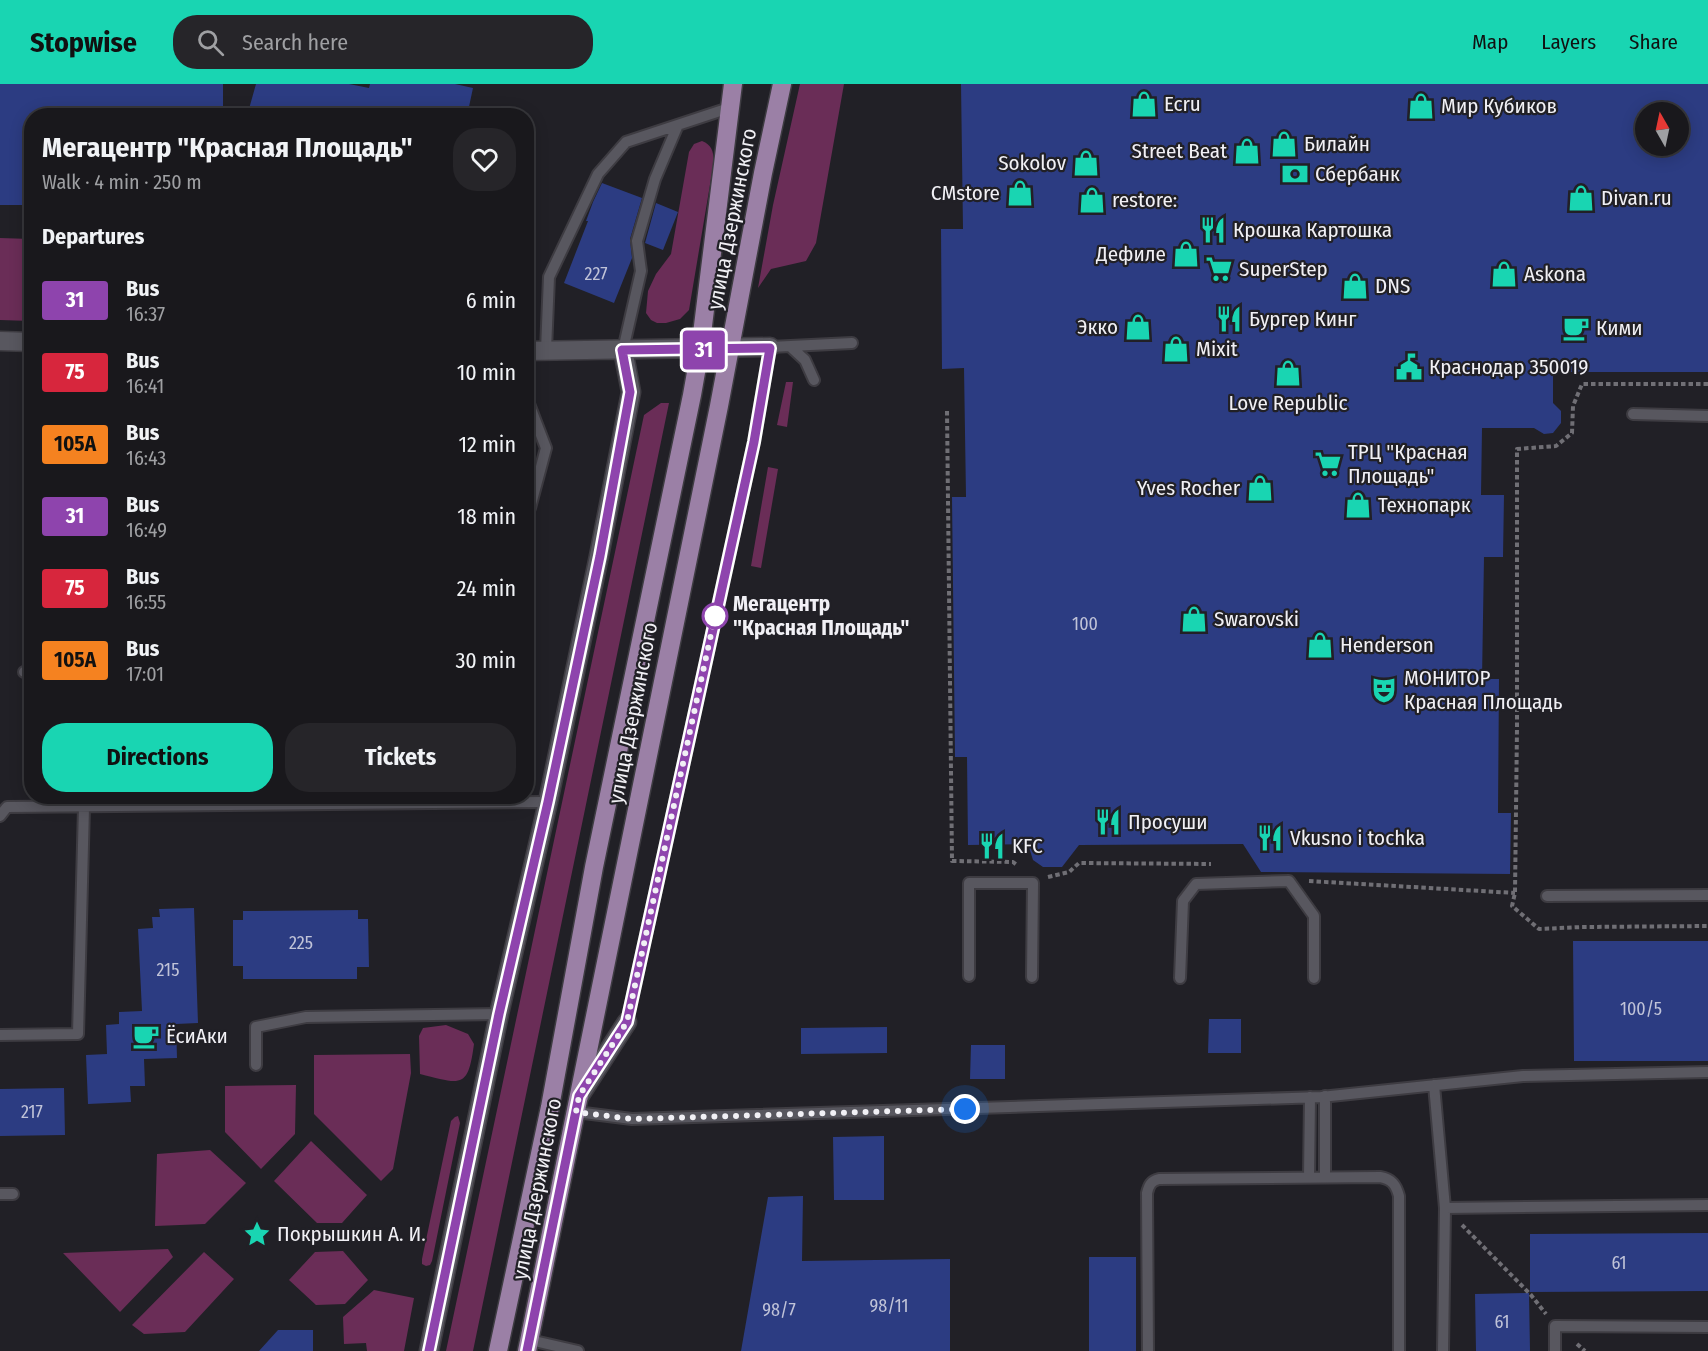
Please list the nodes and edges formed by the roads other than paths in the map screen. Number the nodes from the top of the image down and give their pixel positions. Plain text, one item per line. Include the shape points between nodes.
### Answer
1 (733, 84) edge
2 (782, 84) edge
3 (729, 108) junction
4 (677, 127) junction
5 (0, 341) edge
6 (24, 342) edge
7 (852, 343) dead end
8 (770, 348) junction
9 (792, 348) junction
10 (729, 349) junction
11 (546, 350) junction
12 (622, 350) junction
13 (700, 350) junction
14 (534, 351) edge
15 (814, 380) dead end
16 (1633, 414) dead end
17 (1708, 416) edge
18 (534, 417) edge
19 (534, 493) edge
20 (534, 802) edge
21 (548, 802) junction
22 (205, 804) edge
23 (84, 807) junction
24 (0, 816) edge
25 (1708, 895) edge
26 (1547, 896) dead end
27 (969, 976) dead end
28 (1032, 977) dead end
29 (1180, 978) dead end
30 (1314, 978) dead end
31 (499, 1014) junction
32 (627, 1022) joint
33 (0, 1035) edge
34 (256, 1065) dead end
35 (1708, 1072) edge
36 (1434, 1085) junction
37 (1325, 1096) junction
38 (1310, 1097) junction
39 (577, 1104) junction
40 (1309, 1177) junction
41 (1325, 1177) junction
42 (0, 1194) edge
43 (13, 1194) dead end
44 (1708, 1205) edge
45 (1444, 1208) junction
46 (1708, 1327) edge
47 (529, 1345) edge
48 (429, 1351) edge
49 (498, 1351) edge
50 (578, 1351) edge
51 (1148, 1351) edge
52 (1399, 1351) edge
53 (1443, 1351) edge
54 (1555, 1351) edge

1 - 3 main road, улица Дзержинского
2 - 10 main road, улица Дзержинского
3 - 4 lane
3 - 13 main road, улица Дзержинского
4 - 11 lane via 626,142 598,174 549,277
4 - 12 lane via 655,179 638,241 641,271
5 - 6 street
7 - 9 lane
8 - 9 lane
8 - 10 street
8 - 32 lane via 754,442
9 - 15 lane via 805,360
10 - 13 street
10 - 39 main road, улица Дзержинского
11 - 12 street
11 - 14 street
12 - 13 street
12 - 21 street via 630,392
13 - 49 main road, улица Дзержинского
16 - 17 lane
18 - 19 lane via 546,448
20 - 21 lane
21 - 31 street
22 - 23 lane
23 - 24 lane via 7,807
23 - 33 lane via 78,1034
25 - 26 lane
27 - 28 lane via 969,883 1033,883
29 - 30 lane via 1183,901 1196,884 1288,881 1314,916
31 - 34 lane via 283,1020 256,1027
31 - 48 street
32 - 39 street
35 - 36 lane via 1523,1076
36 - 37 lane
36 - 45 lane
37 - 38 lane
37 - 41 lane
38 - 39 lane via 632,1119
38 - 40 lane
39 - 47 main road, улица Дзержинского
40 - 41 lane
40 - 51 lane via 1153,1180 1146,1193
41 - 52 lane via 1388,1178 1397,1189
42 - 43 lane
44 - 45 lane
45 - 53 lane
46 - 54 lane via 1555,1326
47 - 50 lane

